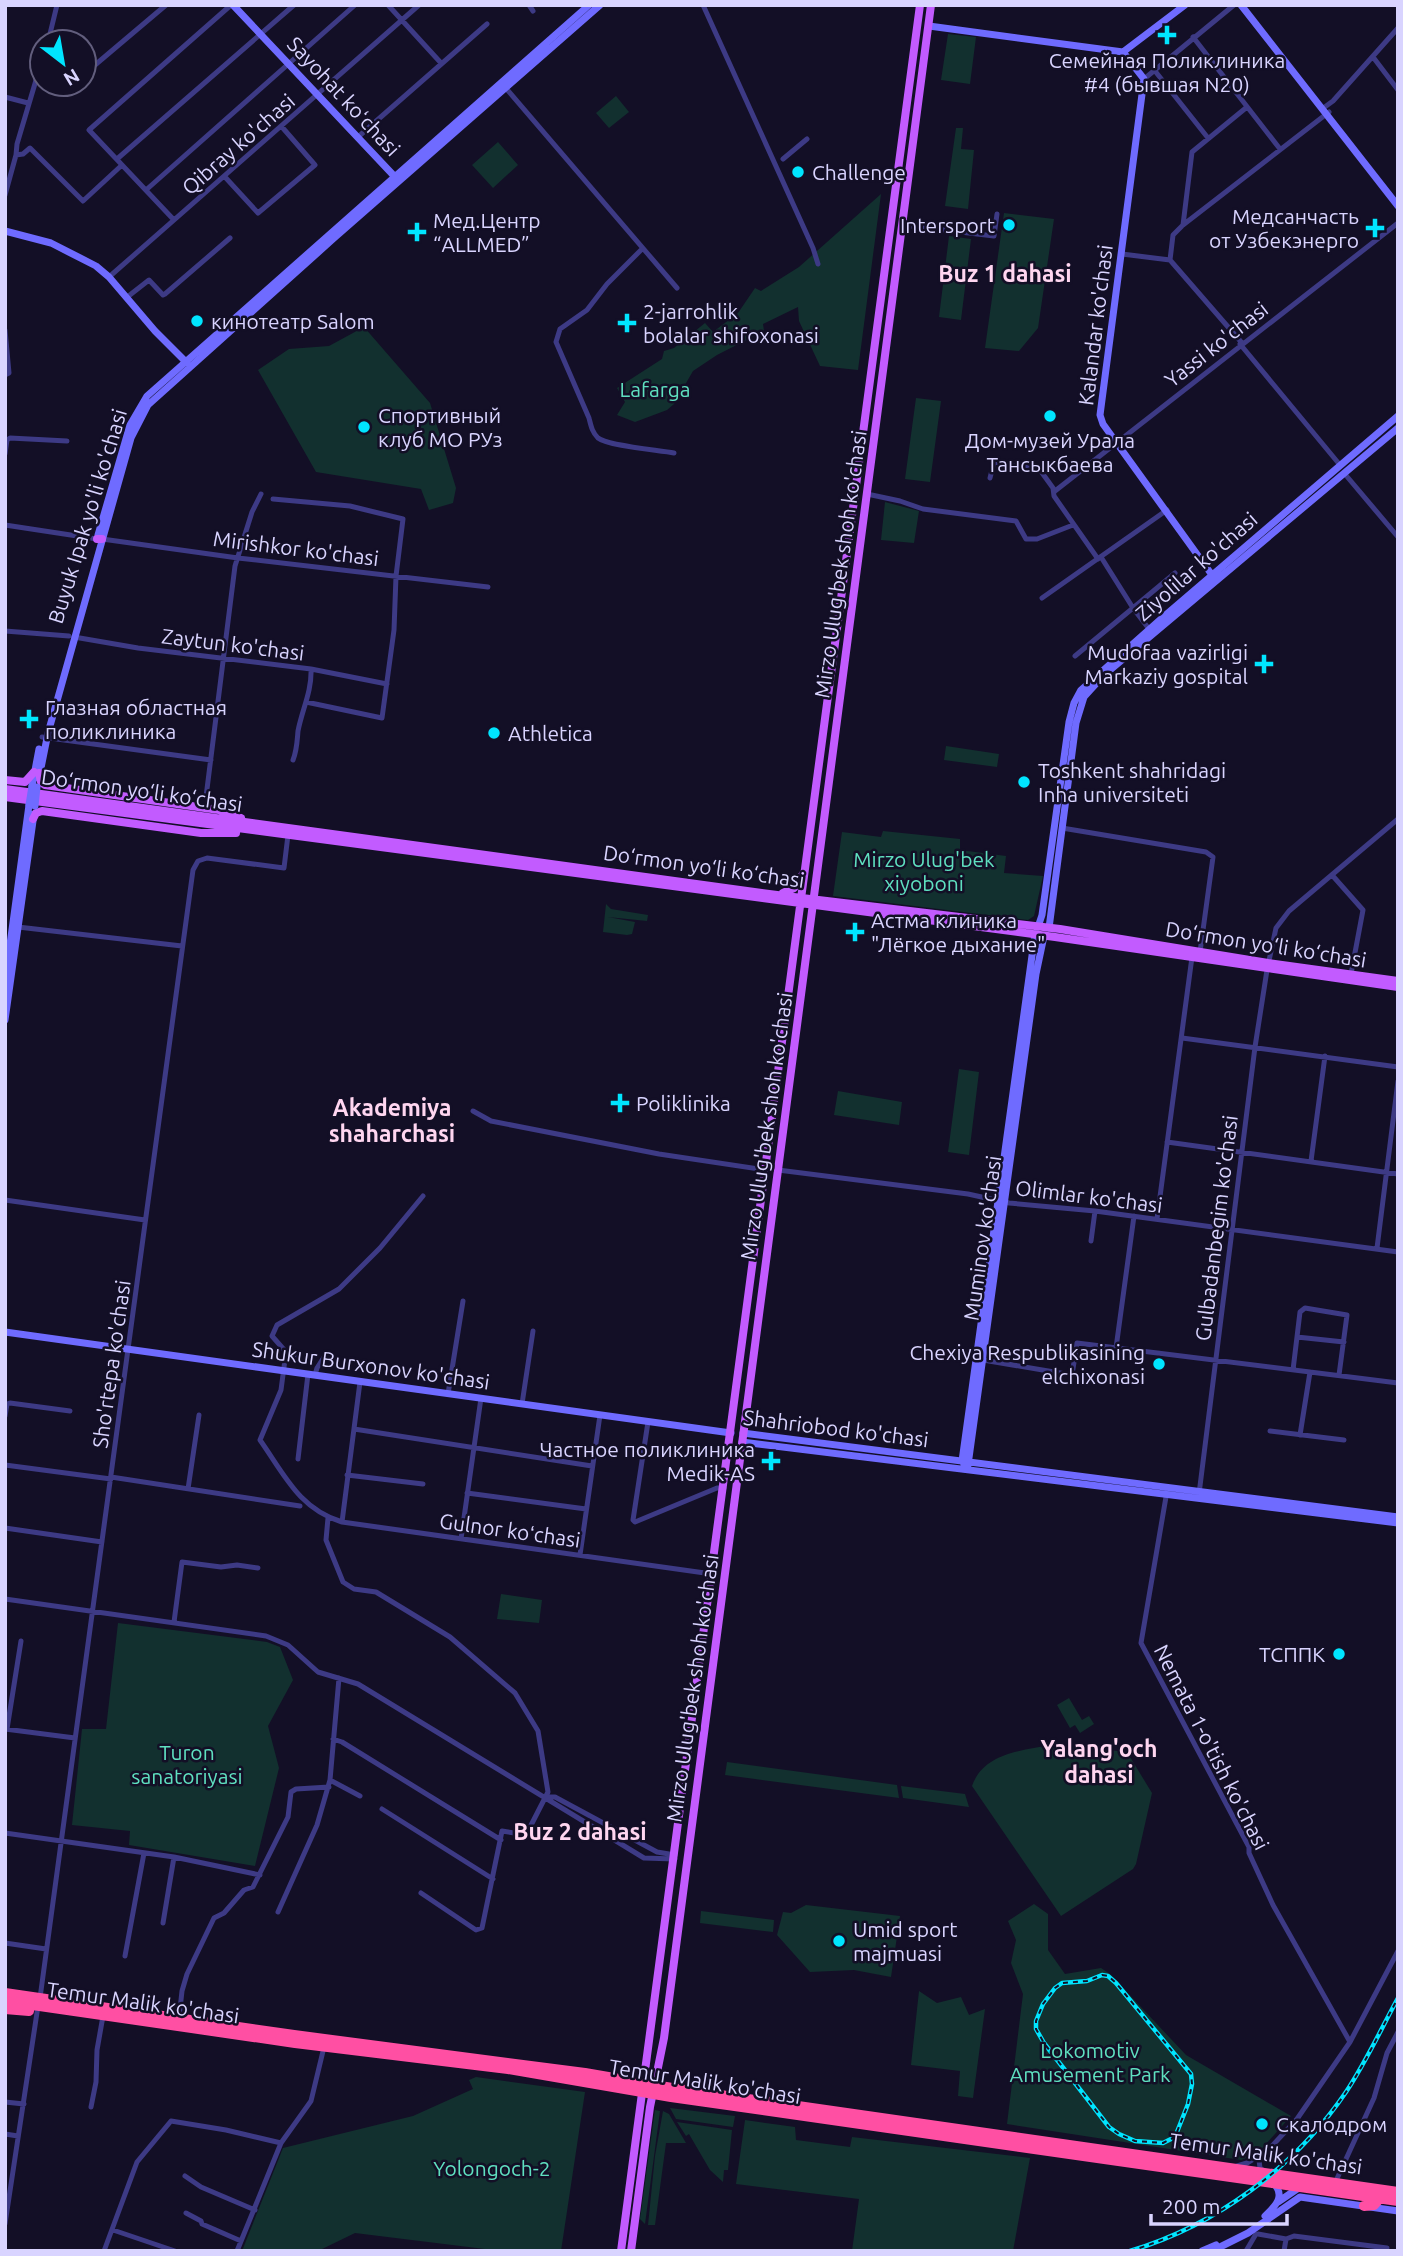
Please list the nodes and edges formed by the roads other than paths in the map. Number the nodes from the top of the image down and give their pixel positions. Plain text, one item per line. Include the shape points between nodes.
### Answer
1 (57, 5) edge
2 (166, 5) edge
3 (232, 5) edge
4 (295, 5) edge
5 (355, 5) edge
6 (388, 5) edge
7 (419, 5) edge
8 (589, 5) edge
9 (600, 5) edge
10 (703, 5) edge
11 (920, 5) edge
12 (931, 5) edge
13 (1185, 5) edge
14 (1234, 5) edge
15 (1243, 5) edge
16 (402, 21) junction
17 (487, 24) dead end
18 (929, 26) junction
19 (51, 28) edge
20 (1398, 29) edge
21 (261, 34) junction
22 (1193, 37) junction
23 (1123, 52) junction
24 (1373, 58) junction
25 (912, 59) junction
26 (924, 61) junction
27 (98, 62) edge
28 (289, 64) junction
29 (441, 64) junction
30 (1155, 71) junction
31 (1144, 79) junction
32 (504, 85) junction
33 (1398, 90) edge
34 (318, 95) junction
35 (5, 97) edge
36 (30, 98) edge
37 (28, 103) junction
38 (1247, 107) junction
39 (1325, 110) junction
40 (282, 127) junction
41 (358, 137) junction
42 (1208, 138) junction
43 (807, 139) dead end
44 (1280, 149) junction
45 (16, 155) junction
46 (117, 159) junction
47 (783, 159) dead end
48 (122, 165) junction
49 (225, 177) junction
50 (397, 178) junction
51 (146, 190) junction
52 (5, 195) edge
53 (1398, 200) edge
54 (1398, 206) edge
55 (996, 214) dead end
56 (174, 220) junction
57 (1398, 223) edge
58 (902, 225) junction
59 (1183, 225) junction
60 (5, 231) edge
61 (230, 238) dead end
62 (642, 249) junction
63 (1122, 254) junction
64 (1170, 260) junction
65 (818, 264) dead end
66 (108, 277) junction
67 (677, 288) dead end
68 (126, 298) junction
69 (5, 330) edge
70 (1241, 344) junction
71 (187, 364) junction
72 (7, 374) edge
73 (1398, 416) edge
74 (1398, 428) edge
75 (67, 441) dead end
76 (1117, 442) junction
77 (674, 453) dead end
78 (5, 454) edge
79 (1342, 469) junction
80 (990, 478) dead end
81 (1055, 491) junction
82 (261, 494) dead end
83 (867, 494) junction
84 (273, 499) dead end
85 (853, 505) junction
86 (865, 507) junction
87 (1167, 510) junction
88 (5, 525) edge
89 (1073, 525) junction
90 (1398, 537) edge
91 (99, 539) junction
92 (238, 558) junction
93 (1099, 558) junction
94 (1175, 572) dead end
95 (396, 576) junction
96 (1215, 578) junction
97 (488, 587) dead end
98 (1042, 598) dead end
99 (1133, 608) junction
100 (1164, 621) junction
101 (1149, 629) junction
102 (5, 631) edge
103 (71, 637) junction
104 (1075, 656) dead end
105 (225, 658) junction
106 (310, 669) junction
107 (387, 684) junction
108 (306, 702) junction
109 (44, 737) junction
110 (211, 760) junction
111 (293, 760) dead end
112 (37, 773) junction
113 (5, 780) edge
114 (5, 789) edge
115 (5, 797) edge
116 (206, 797) dead end
117 (32, 806) junction
118 (33, 819) junction
119 (1398, 819) edge
120 (260, 828) junction
121 (1062, 828) junction
122 (288, 832) junction
123 (805, 870) junction
124 (1332, 875) junction
125 (777, 895) junction
126 (801, 901) junction
127 (813, 902) junction
128 (14, 924) edge
129 (1036, 931) junction
130 (1046, 932) junction
131 (183, 946) junction
132 (1196, 954) junction
133 (1267, 967) junction
134 (1351, 974) junction
135 (5, 981) edge
136 (1398, 981) edge
137 (1398, 987) edge
138 (5, 1020) edge
139 (1182, 1038) junction
140 (1255, 1047) junction
141 (1325, 1056) junction
142 (1398, 1067) edge
143 (1398, 1081) edge
144 (775, 1101) junction
145 (787, 1103) junction
146 (473, 1111) dead end
147 (1167, 1142) junction
148 (1241, 1152) junction
149 (1311, 1161) junction
150 (766, 1170) junction
151 (778, 1170) junction
152 (1387, 1172) junction
153 (1398, 1174) edge
154 (423, 1196) dead end
155 (5, 1200) edge
156 (1001, 1201) junction
157 (1095, 1211) junction
158 (1134, 1216) junction
159 (1157, 1219) junction
160 (145, 1220) junction
161 (1232, 1229) junction
162 (757, 1237) junction
163 (769, 1239) junction
164 (1091, 1241) dead end
165 (1377, 1248) junction
166 (1398, 1252) edge
167 (463, 1301) dead end
168 (533, 1331) dead end
169 (5, 1332) edge
170 (1297, 1337) junction
171 (1344, 1342) junction
172 (1116, 1348) junction
173 (129, 1349) junction
174 (286, 1352) junction
175 (326, 1354) dead end
176 (296, 1357) dead end
177 (983, 1360) junction
178 (1215, 1360) junction
179 (1293, 1370) junction
180 (283, 1371) junction
181 (1310, 1372) junction
182 (312, 1375) junction
183 (1339, 1376) junction
184 (360, 1382) junction
185 (1398, 1383) edge
186 (449, 1394) junction
187 (481, 1398) junction
188 (522, 1404) junction
189 (70, 1411) dead end
190 (199, 1415) dead end
191 (600, 1415) junction
192 (5, 1416) edge
193 (648, 1422) junction
194 (354, 1429) junction
195 (1270, 1431) dead end
196 (731, 1433) junction
197 (1300, 1434) junction
198 (743, 1437) junction
199 (1344, 1440) dead end
200 (474, 1448) junction
201 (298, 1460) dead end
202 (966, 1464) junction
203 (5, 1465) edge
204 (592, 1466) junction
205 (347, 1475) junction
206 (111, 1478) junction
207 (423, 1484) dead end
208 (724, 1488) junction
209 (188, 1489) junction
210 (1167, 1490) junction
211 (467, 1493) junction
212 (1199, 1494) junction
213 (300, 1506) dead end
214 (586, 1508) junction
215 (1398, 1517) edge
216 (328, 1518) junction
217 (342, 1522) junction
218 (1398, 1523) edge
219 (5, 1528) edge
220 (461, 1538) junction
221 (102, 1542) junction
222 (580, 1555) junction
223 (258, 1567) dead end
224 (712, 1574) junction
225 (5, 1599) edge
226 (93, 1611) junction
227 (174, 1622) junction
228 (21, 1641) dead end
229 (339, 1678) junction
230 (6, 1729) edge
231 (75, 1738) junction
232 (332, 1739) junction
233 (330, 1780) junction
234 (329, 1787) junction
235 (360, 1796) dead end
236 (683, 1796) junction
237 (545, 1797) junction
238 (695, 1797) junction
239 (382, 1809) dead end
240 (5, 1833) edge
241 (501, 1840) junction
242 (60, 1842) junction
243 (144, 1853) junction
244 (174, 1857) junction
245 (675, 1857) junction
246 (260, 1875) junction
247 (493, 1879) junction
248 (421, 1893) dead end
249 (278, 1912) dead end
250 (667, 1916) junction
251 (679, 1918) junction
252 (163, 1923) dead end
253 (5, 1943) edge
254 (46, 1949) junction
255 (1398, 1951) edge
256 (125, 1956) dead end
257 (661, 1965) junction
258 (673, 1966) junction
259 (5, 1987) edge
260 (5, 1993) edge
261 (5, 2001) edge
262 (39, 2002) junction
263 (75, 2008) junction
264 (5, 2009) edge
265 (103, 2016) junction
266 (179, 2018) junction
267 (1398, 2032) edge
268 (1350, 2042) junction
269 (324, 2047) junction
270 (649, 2089) junction
271 (5, 2102) edge
272 (24, 2104) junction
273 (92, 2107) dead end
274 (5, 2134) edge
275 (968, 2135) junction
276 (18, 2136) junction
277 (281, 2143) junction
278 (1265, 2151) junction
279 (1230, 2168) junction
280 (185, 2176) dead end
281 (1269, 2178) junction
282 (636, 2179) junction
283 (1303, 2183) junction
284 (1335, 2183) junction
285 (1398, 2192) edge
286 (1378, 2193) junction
287 (1398, 2201) edge
288 (1278, 2202) junction
289 (7, 2203) edge
290 (1364, 2206) junction
291 (255, 2210) junction
292 (1398, 2211) edge
293 (186, 2213) dead end
294 (5, 2224) edge
295 (113, 2230) junction
296 (1247, 2232) junction
297 (1258, 2234) junction
298 (1286, 2239) junction
299 (241, 2241) junction
300 (1334, 2241) junction
301 (1387, 2248) dead end
302 (104, 2251) edge
303 (175, 2251) edge
304 (237, 2251) edge
305 (621, 2251) edge
306 (631, 2251) edge
307 (1202, 2251) edge
308 (1212, 2251) edge
309 (1246, 2251) edge
310 (1284, 2251) edge
311 (1332, 2251) edge

1 - 19 street
2 - 27 street
3 - 21 main road, Sayohat koʻchasi
3 - 46 street via 89,130
4 - 21 street
5 - 28 street
6 - 16 street
7 - 16 street, Qibray ko'chasi
8 - 32 main road, Buyuk Ipak yo'li ko'chasi
9 - 32 main road, Buyuk Ipak yo'li ko'chasi
10 - 65 street
11 - 25 main road, Mirzo Ulug'bek shoh ko'chasi
12 - 18 main road, Mirzo Ulug'bek shoh ko'chasi
13 - 23 main road
14 - 22 street
15 - 39 main road
16 - 29 street
16 - 34 street, Qibray ko'chasi
17 - 29 street
18 - 23 main road
18 - 26 main road, Mirzo Ulug'bek shoh ko'chasi
20 - 24 street
21 - 28 main road, Sayohat koʻchasi
21 - 46 street
22 - 30 street
22 - 38 street
23 - 31 main road
24 - 33 street
24 - 39 street
25 - 26 main road
25 - 85 main road, Mirzo Ulug'bek shoh ko'chasi
26 - 58 main road, Mirzo Ulug'bek shoh ko'chasi
28 - 34 main road, Sayohat koʻchasi
28 - 51 street
29 - 41 street
30 - 31 street
30 - 42 street
31 - 63 main road, Kalandar ko'chasi
32 - 50 main road, Buyuk Ipak yo'li ko'chasi
32 - 62 street
34 - 40 street, Qibray ko'chasi
34 - 41 main road, Sayohat koʻchasi
35 - 37 street
36 - 37 street
37 - 45 street
38 - 42 street
38 - 44 street
39 - 44 street
39 - 53 main road
39 - 54 main road
40 - 49 street, Qibray ko'chasi
40 - 49 street via 315,165 258,213
41 - 50 main road, Sayohat koʻchasi
42 - 59 street via 1191,154
43 - 47 street
44 - 59 street
45 - 48 street via 30,148 83,201
45 - 52 street
46 - 48 street
48 - 51 street
49 - 56 street, Qibray ko'chasi
50 - 71 main road, Buyuk Ipak yo'li ko'chasi
51 - 56 street
55 - 58 street via 994,236
56 - 66 street, Qibray ko'chasi
57 - 70 street, Yassi ko'chasi
58 - 83 main road, Mirzo Ulug'bek shoh ko'chasi
59 - 64 street via 1173,235
60 - 66 main road via 73,253
61 - 68 street via 165,294 149,280
62 - 67 street
62 - 77 street via 587,310 560,329 556,342 596,436 606,442
63 - 64 street
63 - 76 main road, Kalandar ko'chasi via 1100,406 1103,424
64 - 70 street
66 - 68 main road
68 - 71 main road
69 - 72 street
70 - 76 street, Yassi ko'chasi
70 - 79 street
71 - 91 main road, Buyuk Ipak yo'li ko'chasi via 135,427
73 - 79 main road, Ziyolilar ko'chasi
74 - 79 main road, Ziyolilar ko'chasi
75 - 78 street via 10,438
76 - 81 street, Yassi ko'chasi
76 - 87 main road, Kalandar ko'chasi
79 - 90 street
79 - 96 main road, Ziyolilar ko'chasi
80 - 81 street via 993,462 1035,469 1043,472
81 - 89 street
82 - 92 street
83 - 86 main road, Mirzo Ulug'bek shoh ko'chasi
83 - 89 street via 923,509 1016,522 1026,538 1037,539
84 - 95 street via 350,506 401,518
85 - 86 main road
85 - 123 main road, Mirzo Ulug'bek shoh ko'chasi
86 - 127 main road, Mirzo Ulug'bek shoh ko'chasi
87 - 93 street
87 - 96 main road, Kalandar ko'chasi
88 - 91 street, Mirishkor ko'chasi
89 - 93 street
91 - 92 street, Mirishkor ko'chasi
91 - 103 main road, Buyuk Ipak yo'li ko'chasi
92 - 95 street, Mirishkor ko'chasi
92 - 105 street
93 - 98 street
93 - 99 street
94 - 99 street
95 - 97 street, Mirishkor ko'chasi
95 - 107 street
96 - 100 main road, Ziyolilar ko'chasi
99 - 101 street
99 - 104 street
100 - 101 main road, Ziyolilar ko'chasi
100 - 121 main road, Ziyolilar ko'chasi via 1084,697 1076,723
101 - 129 main road, Ziyolilar ko'chasi via 1090,681 1072,708
102 - 103 street, Zaytun ko'chasi
103 - 105 street, Zaytun ko'chasi
103 - 109 main road, Buyuk Ipak yo'li ko'chasi
105 - 106 street, Zaytun ko'chasi
105 - 110 street
106 - 107 street, Zaytun ko'chasi
106 - 108 street
107 - 108 street via 382,718
108 - 111 street
109 - 110 street
109 - 112 main road, Buyuk Ipak yo'li ko'chasi
110 - 116 street
112 - 113 main road via 25,782
112 - 117 main road, Buyuk Ipak yo'li ko'chasi, bridge
112 - 120 main road via 46,785 219,810
114 - 120 main road, Do‘rmon yo‘li ko‘chasi
115 - 120 main road, Do‘rmon yo‘li ko‘chasi
117 - 118 main road, Buyuk Ipak yo'li ko'chasi
117 - 128 main road, Buyuk Ipak yo'li ko'chasi
118 - 120 main road via 42,811 201,833
118 - 128 main road, Buyuk Ipak yo'li ko'chasi
119 - 124 street, Gulbadanbegim ko'chasi
120 - 122 main road, Do‘rmon yo‘li ko‘chasi
121 - 130 main road, Ziyolilar ko'chasi
121 - 132 street via 1206,852 1213,857
122 - 125 main road, Do‘rmon yo‘li ko‘chasi
122 - 126 main road, Do‘rmon yo‘li ko‘chasi via 446,857
122 - 131 street, Sho'rtepa ko'chasi via 284,868 207,858 197,863 192,870
123 - 125 main road via 791,891
123 - 126 main road, Mirzo Ulug'bek shoh ko'chasi
124 - 133 street, Gulbadanbegim ko'chasi via 1276,928
124 - 134 street via 1363,910
125 - 126 main road, Do‘rmon yo‘li ko‘chasi
126 - 127 main road, Do‘rmon yo‘li ko‘chasi
126 - 144 main road, Mirzo Ulug'bek shoh ko'chasi
127 - 129 main road, Do‘rmon yo‘li ko‘chasi
127 - 145 main road, Mirzo Ulug'bek shoh ko'chasi
128 - 131 street
128 - 135 main road, Buyuk Ipak yo'li ko'chasi
128 - 138 main road, Buyuk Ipak yo'li ko'chasi
129 - 130 main road, Do‘rmon yo‘li ko‘chasi
129 - 156 main road, Muminov ko'chasi
130 - 132 main road, Do‘rmon yo‘li ko‘chasi
130 - 156 main road, Muminov ko'chasi
131 - 160 street, Sho'rtepa ko'chasi
132 - 133 main road, Do‘rmon yo‘li ko‘chasi
132 - 139 street
133 - 134 main road, Do‘rmon yo‘li ko‘chasi
133 - 137 main road, Do‘rmon yo‘li ko‘chasi
133 - 140 street, Gulbadanbegim ko'chasi
134 - 136 main road, Do‘rmon yo‘li ko‘chasi
139 - 140 street
139 - 147 street
140 - 141 street
140 - 148 street, Gulbadanbegim ko'chasi
141 - 142 street
141 - 149 street
143 - 152 street
144 - 145 main road
144 - 150 main road, Mirzo Ulug'bek shoh ko'chasi
145 - 151 main road, Mirzo Ulug'bek shoh ko'chasi
146 - 150 street via 491,1121 612,1146
147 - 148 street
147 - 159 street
148 - 149 street
148 - 161 street, Gulbadanbegim ko'chasi
149 - 152 street
150 - 162 main road, Mirzo Ulug'bek shoh ko'chasi
151 - 156 street, Olimlar ko'chasi
151 - 163 main road, Mirzo Ulug'bek shoh ko'chasi
152 - 153 street
152 - 165 street
154 - 174 street via 339,1289 277,1325 272,1336
155 - 160 street
156 - 157 street, Olimlar ko'chasi
156 - 177 main road, Muminov ko'chasi
156 - 202 main road, Muminov ko'chasi
157 - 158 street, Olimlar ko'chasi
157 - 164 street
158 - 159 street, Olimlar ko'chasi
158 - 172 street
159 - 161 street, Olimlar ko'chasi
160 - 173 street, Sho'rtepa ko'chasi
161 - 165 street, Olimlar ko'chasi
161 - 178 street, Gulbadanbegim ko'chasi
162 - 163 main road
162 - 196 main road, Mirzo Ulug'bek shoh ko'chasi
163 - 198 main road, Mirzo Ulug'bek shoh ko'chasi
165 - 166 street, Olimlar ko'chasi
167 - 186 street
168 - 188 street
169 - 173 main road, Shukur Burxonov ko'chasi
170 - 171 street
170 - 171 street via 1300,1312 1305,1308 1347,1315
170 - 179 street
171 - 183 street
172 - 177 street via 1077,1343 1072,1375
172 - 178 street
173 - 180 main road, Shukur Burxonov ko'chasi
173 - 206 street, Sho'rtepa ko'chasi
174 - 176 street
174 - 180 street
175 - 182 street
177 - 202 main road, Muminov ko'chasi
178 - 179 street
178 - 212 street, Gulbadanbegim ko'chasi
179 - 181 street
180 - 182 main road, Shukur Burxonov ko'chasi
180 - 216 street, Gulnor koʻchasi via 281,1390 260,1440 308,1506
181 - 183 street
181 - 197 street
182 - 184 main road, Shukur Burxonov ko'chasi
182 - 201 street
183 - 185 street
184 - 186 main road, Shukur Burxonov ko'chasi
184 - 194 street
186 - 187 main road, Shukur Burxonov ko'chasi
187 - 188 main road, Shukur Burxonov ko'chasi
187 - 200 street
188 - 191 main road, Shukur Burxonov ko'chasi
189 - 192 street via 10,1403
190 - 209 street
191 - 193 main road, Shukur Burxonov ko'chasi
191 - 204 street
193 - 196 main road, Shukur Burxonov ko'chasi
193 - 208 street via 635,1522
194 - 200 street
194 - 205 street
195 - 197 street
196 - 198 main road, Shahriobod ko'chasi
196 - 208 main road, Mirzo Ulug'bek shoh ko'chasi
197 - 199 street
198 - 202 main road, Shahriobod ko'chasi
198 - 238 main road, Mirzo Ulug'bek shoh ko'chasi
200 - 204 street
200 - 211 street
202 - 210 main road, Shahriobod ko'chasi
203 - 206 street
204 - 214 street
205 - 207 street
205 - 217 street
206 - 209 street
206 - 221 street, Sho'rtepa ko'chasi
208 - 224 main road, Mirzo Ulug'bek shoh ko'chasi
209 - 213 street
210 - 212 main road, Shahriobod ko'chasi
210 - 268 street, Nemata 1-o'tish ko'chasi via 1141,1643 1249,1847 1273,1905
211 - 214 street
211 - 220 street
212 - 215 main road, Shahriobod ko'chasi
212 - 218 main road, Shahriobod ko'chasi
214 - 222 street
216 - 217 street, Gulnor koʻchasi
216 - 237 street via 326,1540 343,1583 376,1592 450,1637 515,1693 541,1739
217 - 220 street, Gulnor koʻchasi
219 - 221 street
220 - 222 street, Gulnor koʻchasi
221 - 226 street, Sho'rtepa ko'chasi
222 - 224 street, Gulnor koʻchasi
223 - 227 street via 182,1562
224 - 236 main road, Mirzo Ulug'bek shoh ko'chasi
225 - 226 street
226 - 227 street
226 - 231 street, Sho'rtepa ko'chasi
227 - 229 street via 266,1636 288,1645 313,1668
228 - 230 street
229 - 232 street
229 - 237 street via 358,1684
230 - 231 street
231 - 242 street, Sho'rtepa ko'chasi
232 - 233 street
232 - 241 street
233 - 234 street
233 - 235 street
234 - 246 street via 291,1792 288,1817
234 - 249 street
236 - 238 main road
236 - 245 main road, Mirzo Ulug'bek shoh ko'chasi
237 - 241 street via 526,1835 504,1829
237 - 245 street via 555,1797 657,1852
237 - 245 street via 644,1858
238 - 251 main road, Mirzo Ulug'bek shoh ko'chasi
239 - 247 street
240 - 242 street
241 - 247 street
242 - 243 street
242 - 254 street, Sho'rtepa ko'chasi
243 - 244 street
243 - 256 street
244 - 246 street
244 - 252 street
245 - 250 main road, Mirzo Ulug'bek shoh ko'chasi
246 - 266 street via 253,1887 214,1918 187,1974
247 - 248 street via 483,1926 478,1930
250 - 251 main road
250 - 257 main road, Mirzo Ulug'bek shoh ko'chasi
251 - 258 main road, Mirzo Ulug'bek shoh ko'chasi
253 - 254 street
254 - 262 street, Sho'rtepa ko'chasi
255 - 268 street
257 - 258 main road
257 - 270 main road, Mirzo Ulug'bek shoh ko'chasi
258 - 270 main road, Mirzo Ulug'bek shoh ko'chasi
259 - 262 highway
260 - 262 highway, Temur Malik ko'chasi
261 - 262 highway, Temur Malik ko'chasi
262 - 263 highway, Temur Malik ko'chasi
262 - 264 highway
262 - 272 street, Sho'rtepa ko'chasi
263 - 265 highway, Temur Malik ko'chasi
263 - 266 highway, Temur Malik ko'chasi
265 - 269 highway, Temur Malik ko'chasi
265 - 273 street
266 - 270 highway, Temur Malik ko'chasi via 584,2073
267 - 284 street
268 - 278 street via 1297,2119
269 - 270 highway, Temur Malik ko'chasi
269 - 277 street via 311,2102
270 - 275 highway, Temur Malik ko'chasi
270 - 282 main road, Mirzo Ulug'bek shoh ko'chasi
271 - 272 street
272 - 276 street, Sho'rtepa ko'chasi
274 - 276 street
275 - 279 highway, Temur Malik ko'chasi
275 - 281 highway, Temur Malik ko'chasi
276 - 289 street, Sho'rtepa ko'chasi
277 - 291 street
277 - 295 street via 171,2120 137,2162
278 - 279 street
278 - 281 street via 1259,2165
279 - 281 highway, Temur Malik ko'chasi
280 - 291 street
281 - 283 highway, Temur Malik ko'chasi
281 - 288 main road via 1279,2190
282 - 305 main road, Mirzo Ulug'bek shoh ko'chasi
282 - 306 main road, Mirzo Ulug'bek shoh ko'chasi
283 - 284 highway, Temur Malik ko'chasi
283 - 286 highway, Temur Malik ko'chasi
283 - 288 main road
284 - 286 highway, Temur Malik ko'chasi
285 - 286 highway, Temur Malik ko'chasi
286 - 287 highway, Temur Malik ko'chasi
286 - 290 highway via 1374,2205
288 - 296 main road
289 - 294 street, Sho'rtepa ko'chasi
290 - 292 main road
290 - 296 main road via 1300,2197
291 - 299 street
293 - 299 street
295 - 302 street
295 - 303 street
296 - 297 street
296 - 307 main road
296 - 308 main road
297 - 298 street
297 - 309 street
298 - 300 street
298 - 310 street
299 - 304 street
300 - 301 street
300 - 311 street

